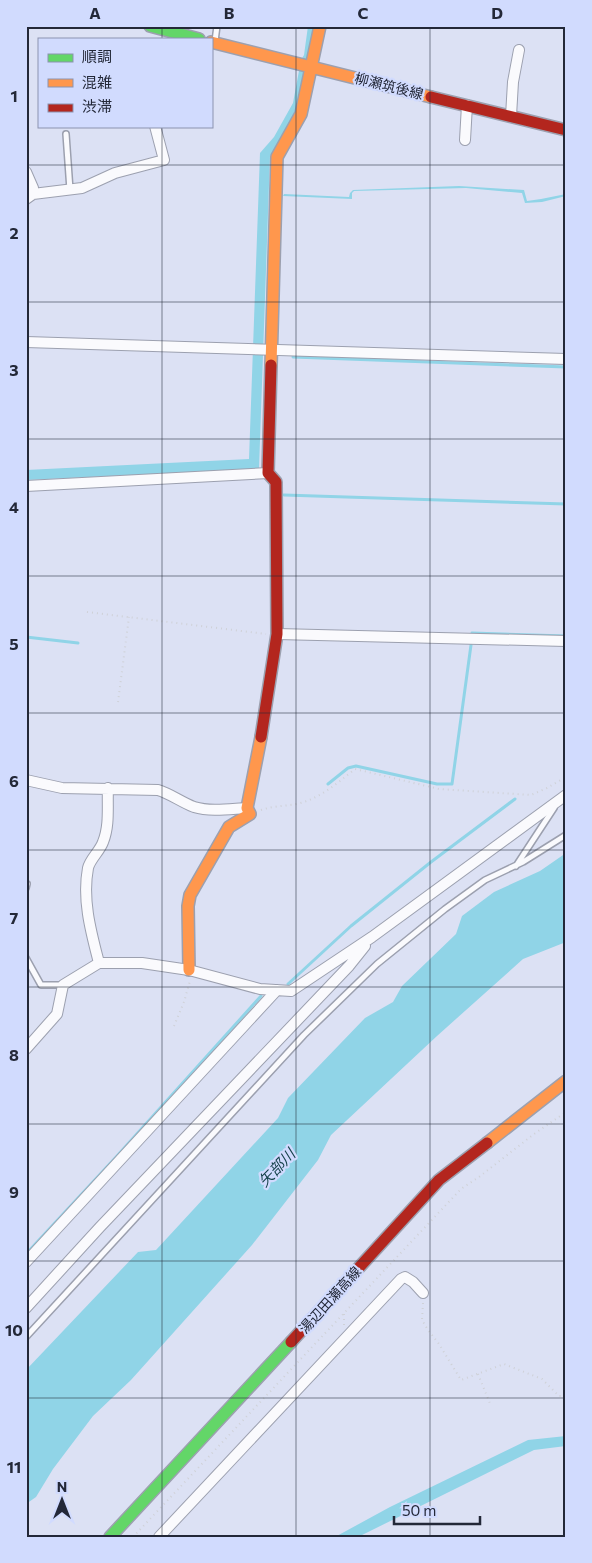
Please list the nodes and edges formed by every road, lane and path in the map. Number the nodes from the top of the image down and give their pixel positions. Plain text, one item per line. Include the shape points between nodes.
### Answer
1 (150, 26) edge
2 (217, 26) edge
3 (320, 26) edge
4 (169, 32) edge
5 (195, 38) edge
6 (213, 42) edge
7 (519, 50) dead end
8 (307, 65) junction
9 (466, 105) junction
10 (510, 116) junction
11 (156, 128) edge
12 (566, 130) edge
13 (66, 134) dead end
14 (465, 140) dead end
15 (26, 172) edge
16 (70, 190) junction
17 (30, 196) edge
18 (26, 342) edge
19 (268, 350) junction
20 (566, 359) edge
21 (268, 474) junction
22 (26, 486) edge
23 (87, 612) dead end
24 (129, 617) junction
25 (277, 634) junction
26 (566, 641) edge
27 (118, 702) dead end
28 (566, 777) edge
29 (26, 780) edge
30 (108, 788) junction
31 (562, 798) edge
32 (248, 811) junction
33 (566, 835) edge
34 (516, 866) junction
35 (26, 884) edge
36 (26, 888) edge
37 (372, 937) junction
38 (26, 958) edge
39 (99, 963) junction
40 (191, 970) junction
41 (62, 985) junction
42 (277, 990) junction
43 (174, 1026) dead end
44 (26, 1049) edge
45 (566, 1081) edge
46 (566, 1112) edge
47 (26, 1262) edge
48 (423, 1293) joint
49 (26, 1308) edge
50 (26, 1338) edge
51 (478, 1373) junction
52 (566, 1396) edge
53 (492, 1406) dead end
54 (110, 1537) edge
55 (133, 1537) edge
56 (159, 1537) edge

1 - 4 main road
2 - 6 lane
3 - 8 main road
4 - 5 main road
6 - 8 main road, 柳瀬筑後線
7 - 10 street
8 - 9 main road, 柳瀬筑後線
8 - 19 main road via 301,114 277,157
9 - 10 main road, 柳瀬筑後線
9 - 14 street
10 - 12 main road, 柳瀬筑後線
11 - 16 street via 164,160 115,173
13 - 16 lane
15 - 17 street via 33,188
16 - 17 street
18 - 19 street
19 - 20 street
19 - 21 main road
21 - 22 street
21 - 25 main road via 276,482
23 - 24 path
24 - 25 path
24 - 27 path
25 - 26 street
25 - 32 main road
28 - 32 path via 531,795 440,789 355,769 317,797
29 - 30 street via 62,788
30 - 32 street via 158,790 195,807
30 - 39 street via 106,831 103,843 89,866 86,888 89,926
31 - 34 lane
31 - 37 street
32 - 40 main road via 229,827 190,895
33 - 34 lane
34 - 50 lane via 485,880 377,964 304,1035
35 - 36 lane
37 - 42 street via 291,991
37 - 49 street via 349,966
38 - 41 lane via 41,985
39 - 40 street
39 - 41 street
40 - 42 street via 260,989
40 - 43 path via 184,1002
41 - 44 street via 57,1014
42 - 47 street
45 - 54 main road, 湯辺田瀬高線 via 439,1180
46 - 55 path via 461,1189
48 - 51 path via 422,1320 461,1380
48 - 56 street via 405,1277 400,1279
51 - 52 path via 504,1364 542,1379 559,1396
51 - 53 path

